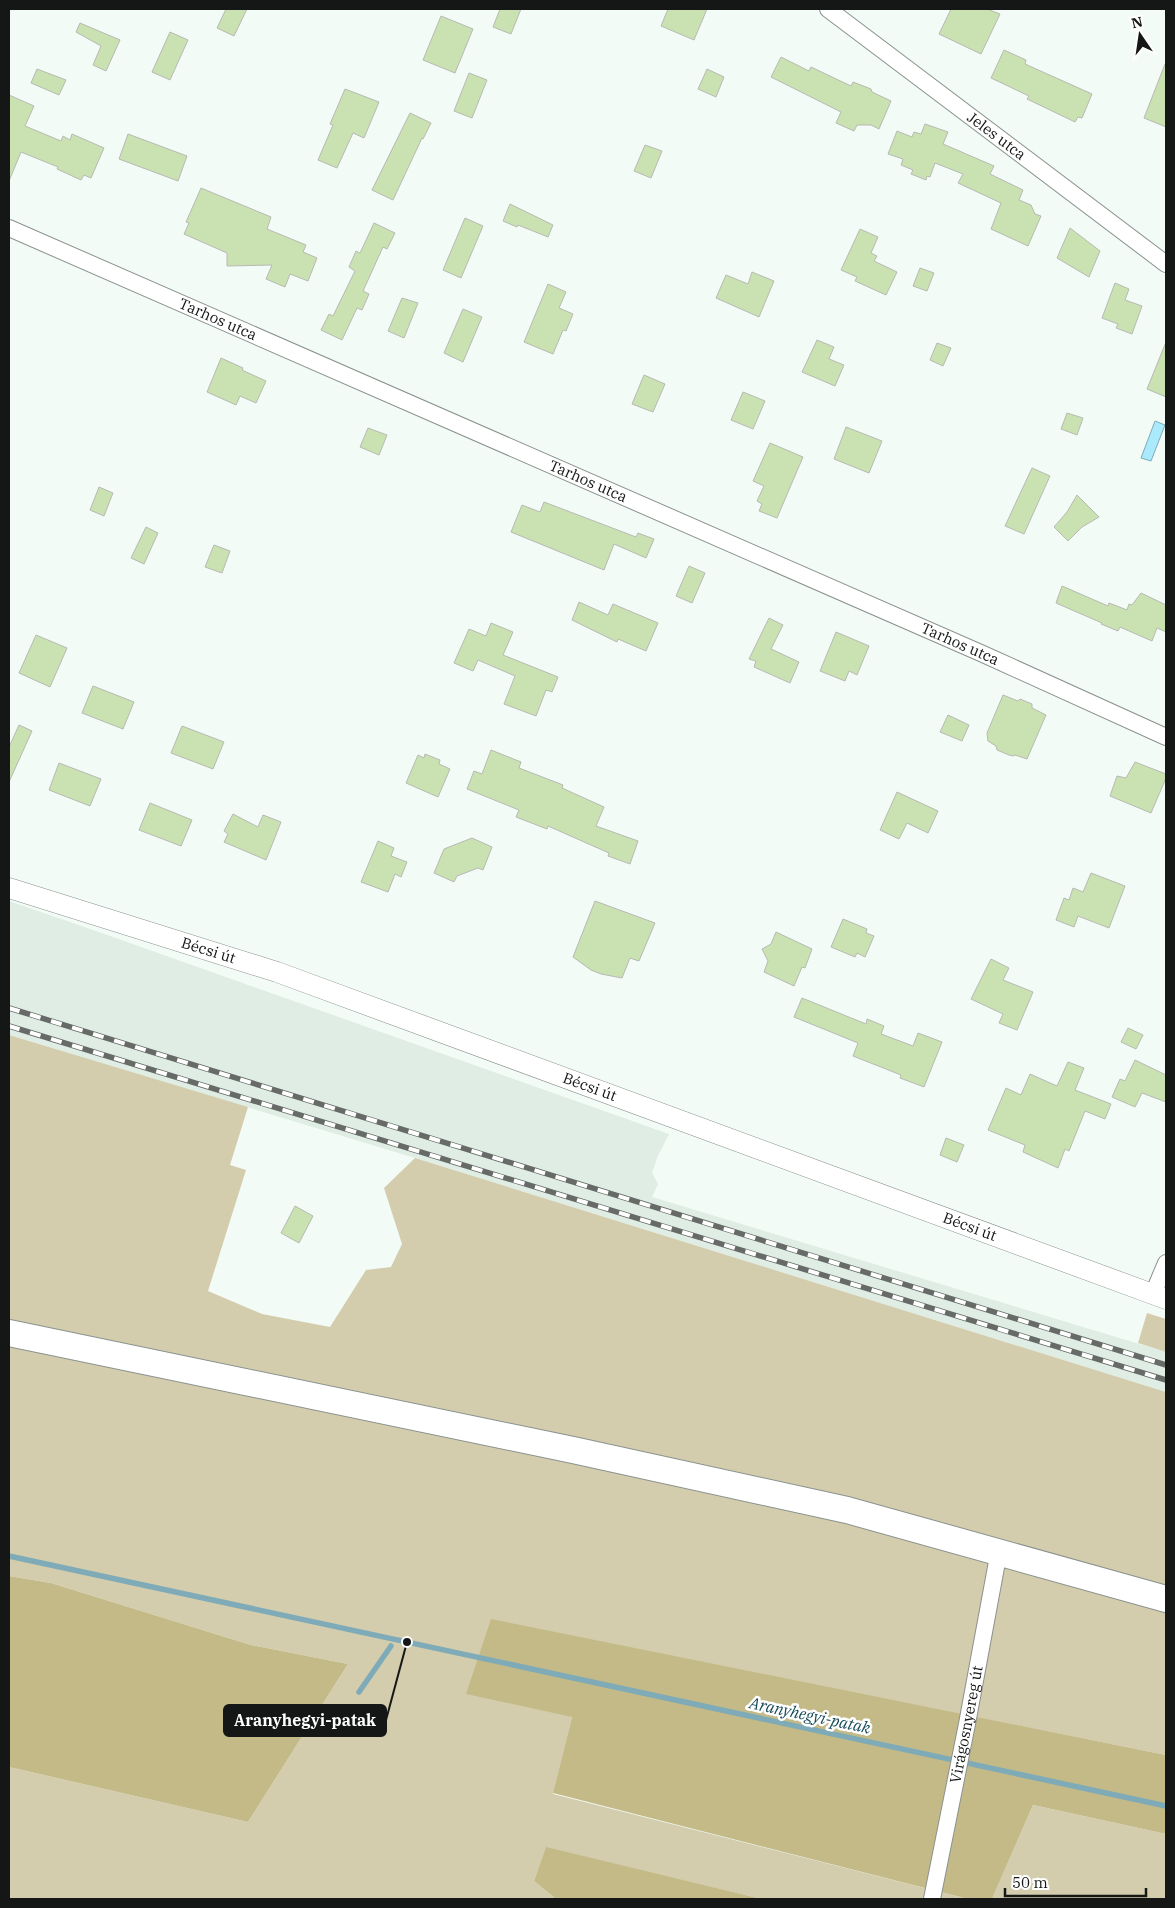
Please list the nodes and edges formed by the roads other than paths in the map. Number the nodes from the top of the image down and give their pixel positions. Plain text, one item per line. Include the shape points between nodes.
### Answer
1 (828, 9) edge
2 (9, 228) edge
3 (1166, 264) edge
4 (1166, 737) edge
5 (9, 888) edge
6 (1166, 1263) edge
7 (1160, 1296) edge
8 (9, 1333) edge
9 (999, 1551) junction
10 (1166, 1599) edge
11 (932, 1899) edge

1 - 3 street, Jeles utca
2 - 4 street, Tarhos utca
5 - 7 street, Bécsi út via 277,972
6 - 7 street
8 - 9 main road via 847,1510
9 - 10 main road
9 - 11 street, Virágosnyereg út

